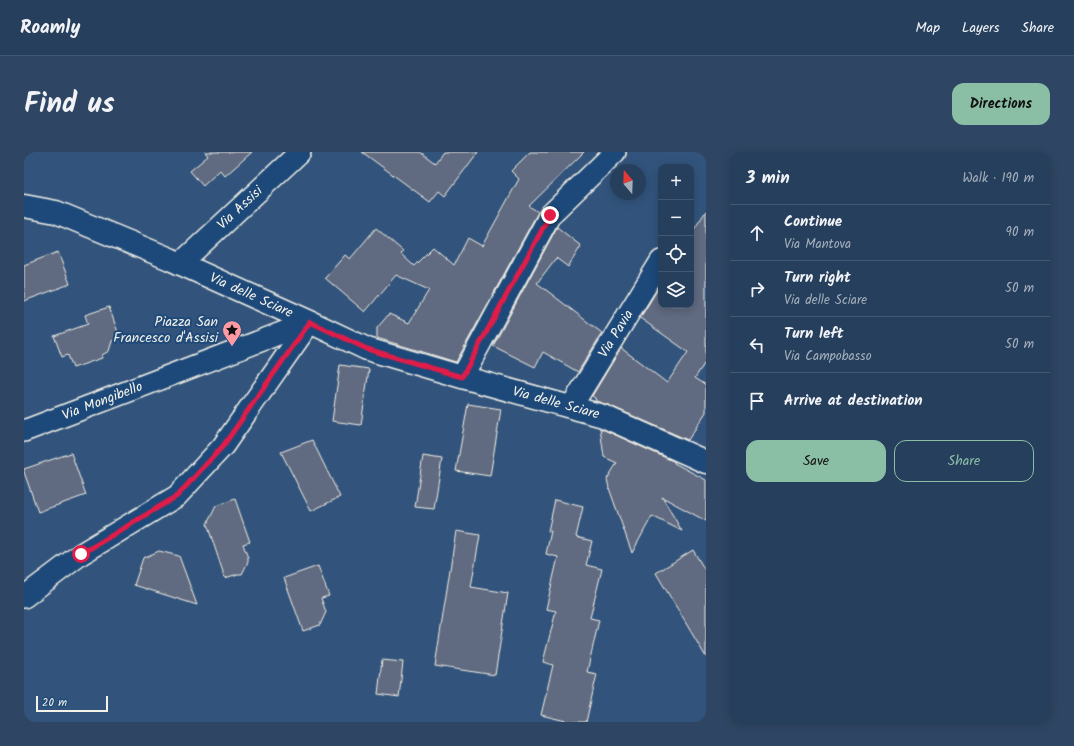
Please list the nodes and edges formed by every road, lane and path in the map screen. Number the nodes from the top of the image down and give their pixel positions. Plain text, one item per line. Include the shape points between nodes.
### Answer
1 (300, 152) edge
2 (615, 152) edge
3 (24, 206) edge
4 (180, 264) junction
5 (658, 265) edge
6 (310, 322) junction
7 (462, 377) junction
8 (571, 407) junction
9 (24, 431) edge
10 (706, 462) edge
11 (24, 597) edge

1 - 4 street, Via Assisi
2 - 7 street via 550,215
3 - 4 street, Via delle Sciare via 56,212
4 - 6 street, Via delle Sciare
5 - 8 street, Via Pavia
6 - 7 street, Via delle Sciare via 367,349
6 - 9 street, Via Mongibello
6 - 11 street via 223,446 177,496 81,554
7 - 8 street, Via delle Sciare
8 - 10 street, Via delle Sciare via 604,416

